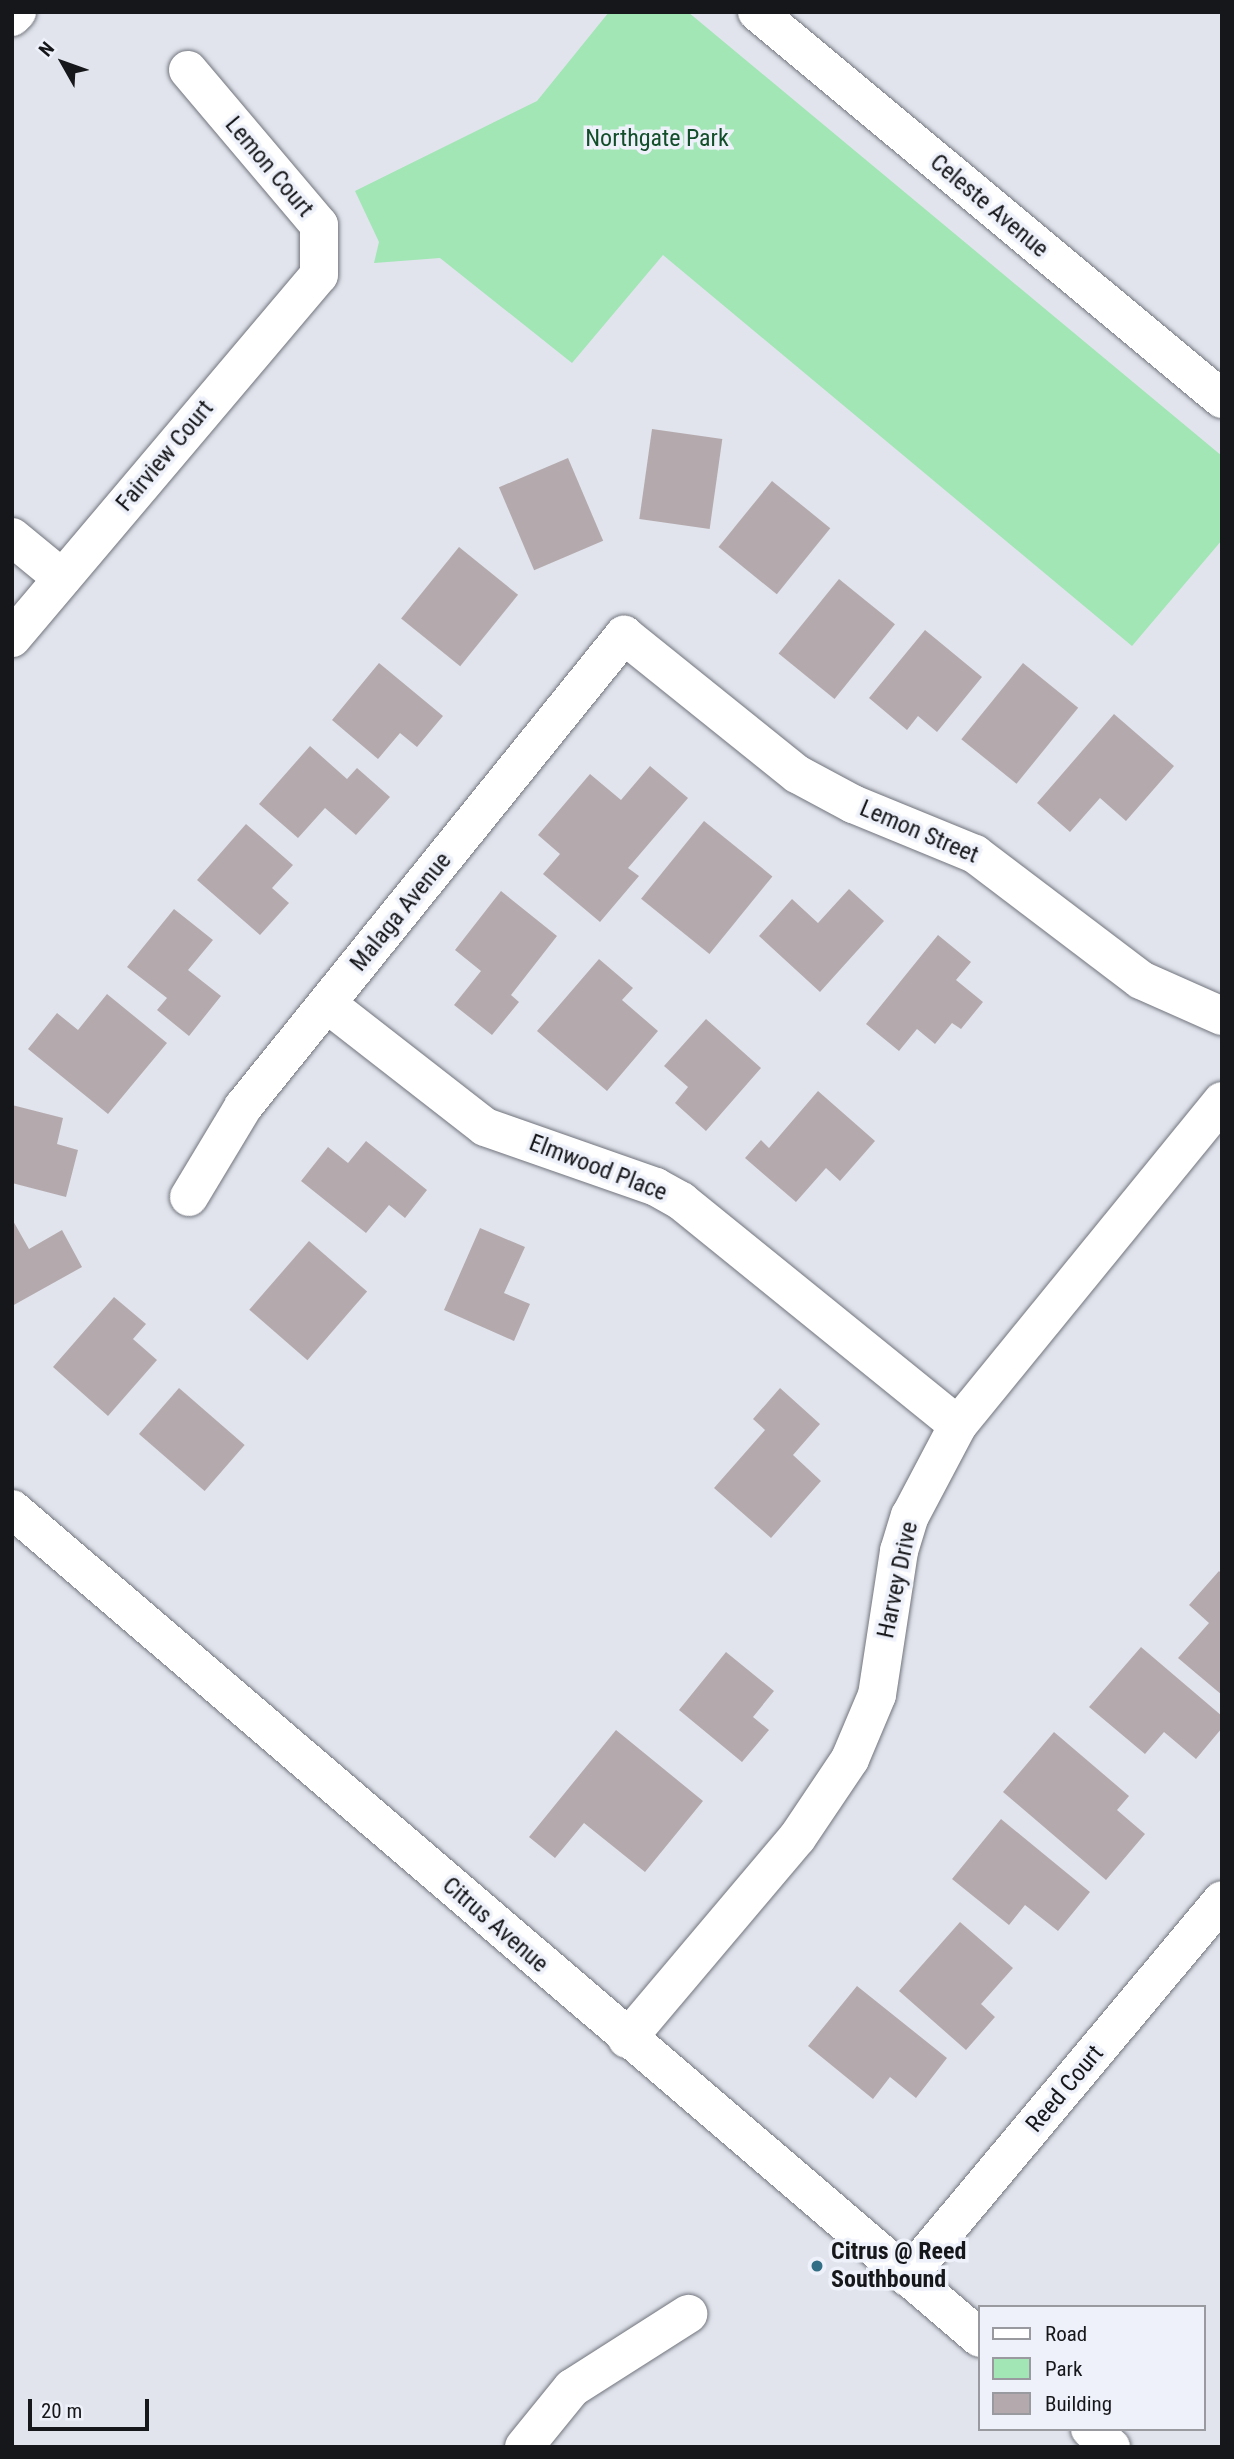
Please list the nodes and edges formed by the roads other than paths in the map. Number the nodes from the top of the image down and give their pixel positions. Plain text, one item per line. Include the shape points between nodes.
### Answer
1 (17, 12) edge
2 (757, 12) edge
3 (12, 18) edge
4 (188, 70) dead end
5 (319, 275) joint
6 (1222, 399) edge
7 (12, 537) edge
8 (62, 578) junction
9 (624, 635) joint
10 (12, 638) edge
11 (327, 1004) junction
12 (1222, 1016) edge
13 (1222, 1101) edge
14 (189, 1197) dead end
15 (958, 1425) junction
16 (12, 1508) edge
17 (1222, 1900) edge
18 (628, 2039) junction
19 (907, 2277) junction
20 (688, 2314) dead end
21 (978, 2336) edge
22 (1092, 2431) edge
23 (524, 2447) edge
24 (1111, 2447) edge

1 - 3 street
2 - 6 street, Celeste Avenue
4 - 5 street, Lemon Court via 319,225
5 - 8 street, Fairview Court
7 - 8 street
8 - 10 street, Fairview Court
9 - 11 street, Malaga Avenue
9 - 12 street, Lemon Street via 797,774 853,804 975,854 1141,980
11 - 14 street, Malaga Avenue via 243,1107
11 - 15 street, Elmwood Place via 485,1127 656,1187 681,1201
13 - 15 street, Harvey Drive
15 - 18 street, Harvey Drive via 910,1516 899,1551 877,1695 850,1759 797,1838
16 - 18 street, Citrus Avenue
17 - 19 street, Reed Court
18 - 19 street, Citrus Avenue
19 - 21 street, Citrus Avenue
20 - 23 street via 572,2388
22 - 24 street

